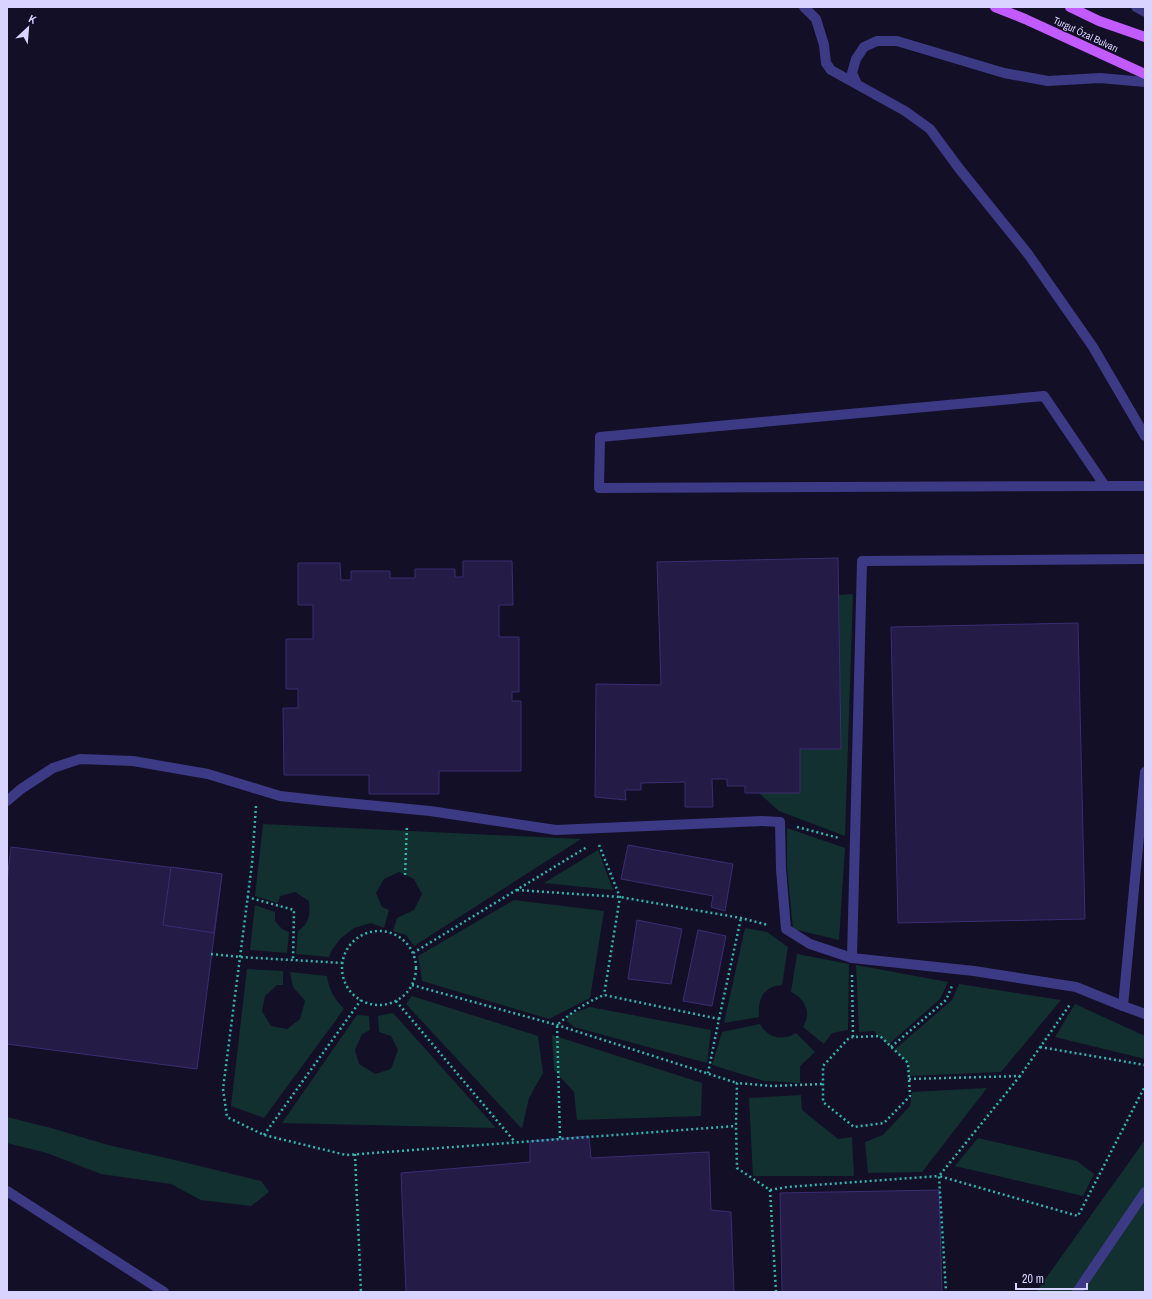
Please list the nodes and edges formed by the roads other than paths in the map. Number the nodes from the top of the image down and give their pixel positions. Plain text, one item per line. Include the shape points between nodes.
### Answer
1 (804, 7) edge
2 (995, 7) edge
3 (1070, 7) edge
4 (1136, 7) edge
5 (1145, 12) edge
6 (1145, 37) edge
7 (1145, 74) edge
8 (1145, 82) edge
9 (857, 84) junction
10 (1145, 436) edge
11 (1105, 486) junction
12 (1145, 486) edge
13 (1145, 559) edge
14 (1145, 772) edge
15 (7, 801) edge
16 (852, 958) junction
17 (1123, 1006) junction
18 (1145, 1014) edge
19 (7, 1191) edge
20 (1145, 1192) edge
21 (164, 1292) edge
22 (1077, 1292) edge

1 - 9 street via 816,19 824,45 826,63 831,70
2 - 7 main road, Turgut Özal Bulvarı
3 - 6 main road, Turgut Özal Bulvarı
4 - 5 street
8 - 9 street via 1100,78 1048,82 1004,73 897,41 877,41 864,47 856,59 852,73
9 - 10 street via 905,111 930,129 1037,266 1093,347
11 - 11 street via 599,488 600,437 1044,396
11 - 12 street
13 - 16 street via 862,561
14 - 17 street
15 - 16 street via 53,768 80,759 134,761 208,774 288,797 407,808 556,830 780,822 786,929 810,944
16 - 17 street via 959,969 1076,987
17 - 18 street
19 - 21 street
20 - 22 street

